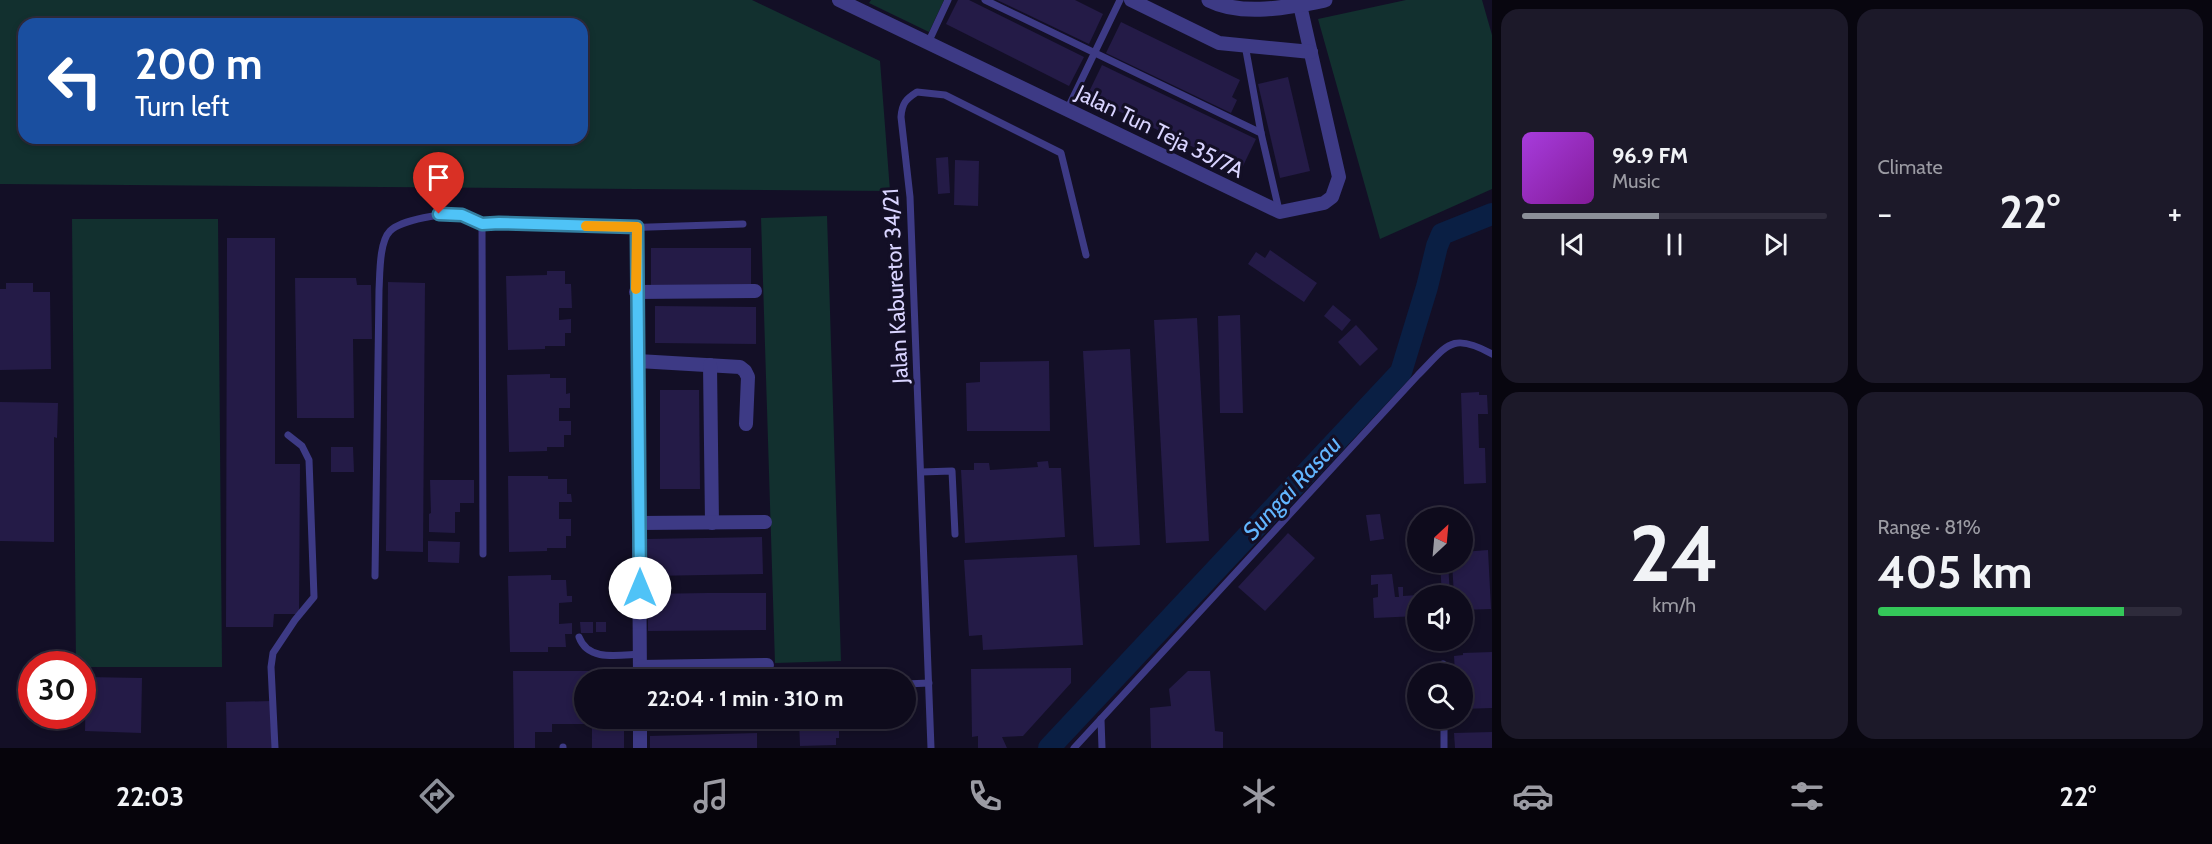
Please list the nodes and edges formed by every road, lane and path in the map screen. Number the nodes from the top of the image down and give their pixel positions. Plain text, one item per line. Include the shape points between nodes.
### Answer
1 (839, 0) edge
2 (948, 0) edge
3 (985, 0) edge
4 (1120, 0) edge
5 (1131, 0) edge
6 (1209, 0) edge
7 (1325, 0) edge
8 (863, 5) edge
9 (1300, 5) junction
10 (928, 43) junction
11 (1245, 45) junction
12 (1311, 52) junction
13 (1095, 53) junction
14 (1068, 110) junction
15 (1261, 133) junction
16 (1280, 212) junction
17 (482, 224) junction
18 (743, 224) dead end
19 (637, 227) junction
20 (1086, 255) dead end
21 (755, 291) dead end
22 (636, 292) junction
23 (1492, 354) edge
24 (638, 361) junction
25 (710, 365) junction
26 (746, 424) dead end
27 (288, 435) dead end
28 (921, 472) junction
29 (765, 522) dead end
30 (639, 523) junction
31 (712, 523) junction
32 (955, 534) dead end
33 (483, 554) dead end
34 (375, 576) dead end
35 (579, 637) dead end
36 (767, 665) dead end
37 (640, 667) edge
38 (929, 683) junction
39 (916, 684) edge
40 (1101, 719) junction
41 (640, 729) edge
42 (1444, 729) edge
43 (275, 748) edge
44 (640, 748) edge
45 (932, 748) edge
46 (1074, 748) edge
47 (1102, 748) edge
48 (1444, 748) edge

1 - 8 street, Jalan Tun Teja 35/7A
2 - 10 lane
3 - 13 lane
4 - 13 lane
5 - 11 street via 1219,43
6 - 9 street via 1264,9
7 - 9 street
8 - 10 street, Jalan Tun Teja 35/7A
9 - 12 street
10 - 14 street, Jalan Tun Teja 35/7A
11 - 12 street
11 - 15 lane
12 - 16 street via 1339,177 1332,197 1324,202
13 - 14 lane
13 - 15 lane
14 - 16 street, Jalan Tun Teja 35/7A
15 - 16 lane
17 - 19 lane
17 - 33 lane
17 - 34 lane via 462,215 439,214 390,231 382,247
18 - 19 lane
19 - 22 street
20 - 28 lane, Jalan Kaburetor 34/21 via 1061,153 945,95 917,92 906,100 901,117 910,197
21 - 22 street
22 - 24 street
23 - 40 lane via 1464,342 1446,347
24 - 25 street
24 - 30 street
25 - 26 street via 740,367 745,371
25 - 31 street
27 - 43 lane via 302,446 309,460 314,597 273,653
28 - 32 lane via 952,471
28 - 38 lane, Jalan Kaburetor 34/21
29 - 31 street
30 - 31 street
30 - 37 street
35 - 37 lane via 596,654
36 - 37 street
38 - 39 lane
38 - 45 lane, Jalan Kaburetor 34/21
40 - 46 lane
40 - 47 lane
41 - 44 street
42 - 48 lane

